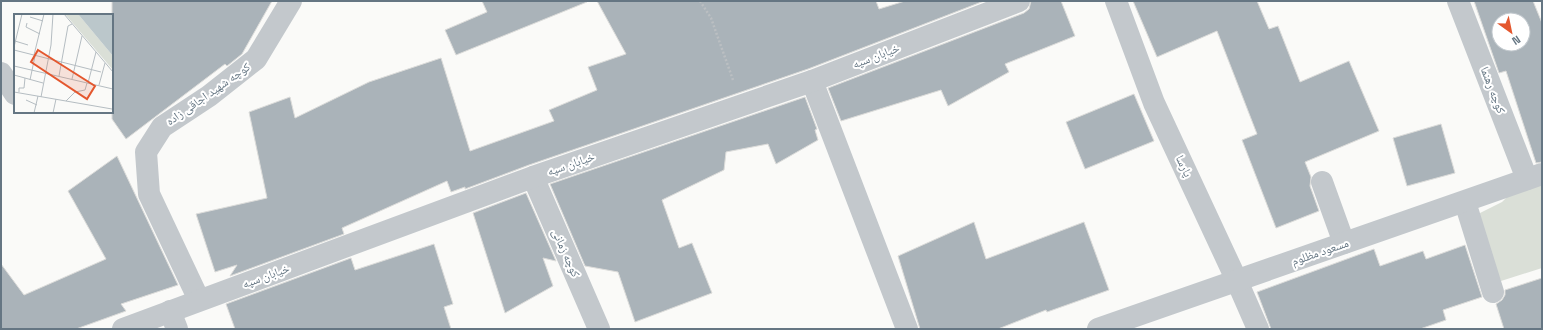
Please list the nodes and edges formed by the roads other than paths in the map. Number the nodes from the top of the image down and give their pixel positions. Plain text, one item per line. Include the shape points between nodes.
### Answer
1 (290, 1) edge
2 (1019, 1) edge
3 (1116, 1) edge
4 (1458, 1) edge
5 (1, 73) edge
6 (812, 81) junction
7 (14, 92) edge
8 (533, 177) junction
9 (1535, 177) edge
10 (1322, 182) dead end
11 (1465, 202) junction
12 (1344, 243) junction
13 (1237, 281) junction
14 (1493, 292) dead end
15 (199, 300) junction
16 (174, 320) edge
17 (123, 329) edge
18 (599, 329) edge
19 (907, 329) edge
20 (1098, 329) edge
21 (1258, 329) edge

1 - 15 street, کوچه شهید اجاقی زاده via 256,60 209,96 162,126 146,152 149,194
2 - 6 street, خیابان سپه
3 - 13 street, پارسا via 1154,103
4 - 9 street, کوچه رهنما
5 - 7 street
6 - 8 street, خیابان سپه
6 - 19 street
8 - 15 street, خیابان سپه
8 - 18 street, کوچه زمانی
9 - 11 street, مسعود مظلوم
10 - 12 street
11 - 12 street, مسعود مظلوم
11 - 14 street
12 - 13 street, مسعود مظلوم
13 - 20 street, مسعود مظلوم
13 - 21 street, پارسا
15 - 16 street, خیابان سپه
16 - 17 street, خیابان سپه

